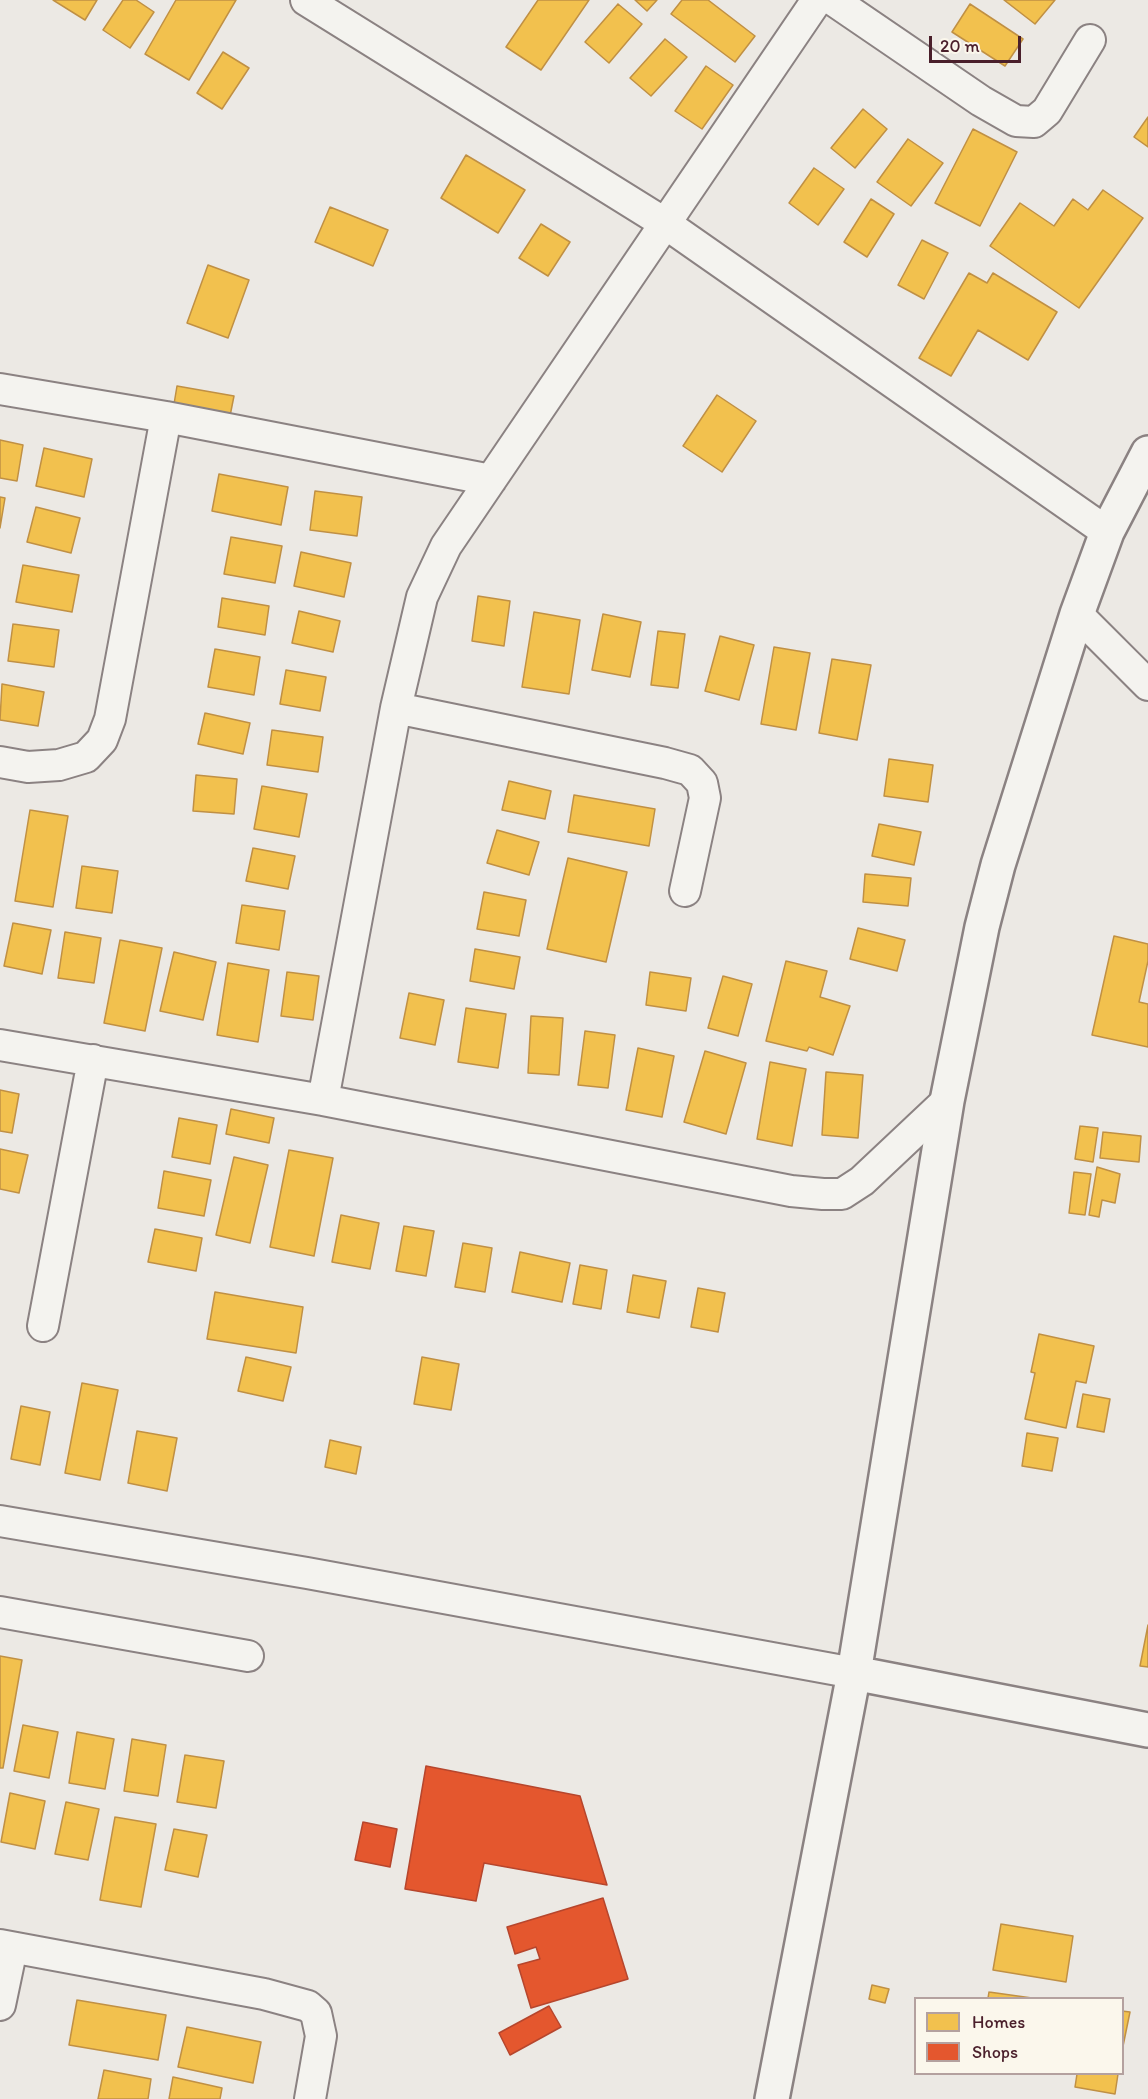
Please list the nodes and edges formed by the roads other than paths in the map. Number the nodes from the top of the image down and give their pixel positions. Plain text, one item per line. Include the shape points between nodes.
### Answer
1 (817, 0) edge
2 (833, 0) edge
3 (318, 3) edge
4 (1090, 40) dead end
5 (666, 224) junction
6 (0, 389) edge
7 (166, 417) junction
8 (1148, 453) edge
9 (491, 480) junction
10 (1107, 532) junction
11 (1077, 614) junction
12 (1148, 685) edge
13 (396, 708) junction
14 (0, 762) edge
15 (685, 891) dead end
16 (0, 1046) edge
17 (93, 1060) junction
18 (323, 1100) junction
19 (947, 1101) junction
20 (43, 1326) dead end
21 (0, 1521) edge
22 (0, 1612) edge
23 (248, 1656) dead end
24 (854, 1673) junction
25 (1148, 1730) edge
26 (6, 1947) edge
27 (0, 2006) edge
28 (310, 2099) edge
29 (772, 2099) edge

1 - 5 street
2 - 4 street via 1016,121 1034,122 1047,111
3 - 5 street
5 - 9 street
5 - 10 street
6 - 7 street
7 - 9 street
7 - 14 street via 110,720 102,740 86,757 59,765 28,767
8 - 10 street
9 - 13 street via 446,546 422,597
10 - 11 street
11 - 12 street
11 - 19 street via 982,927
13 - 15 street via 690,771 702,783 705,798
13 - 18 street
16 - 17 street
17 - 18 street
17 - 20 street
18 - 19 street via 823,1194 842,1194 862,1181
19 - 24 street
21 - 24 street
22 - 23 street
24 - 25 street
24 - 29 street
26 - 27 street
26 - 28 street via 264,1994 308,2006 316,2013 321,2036

